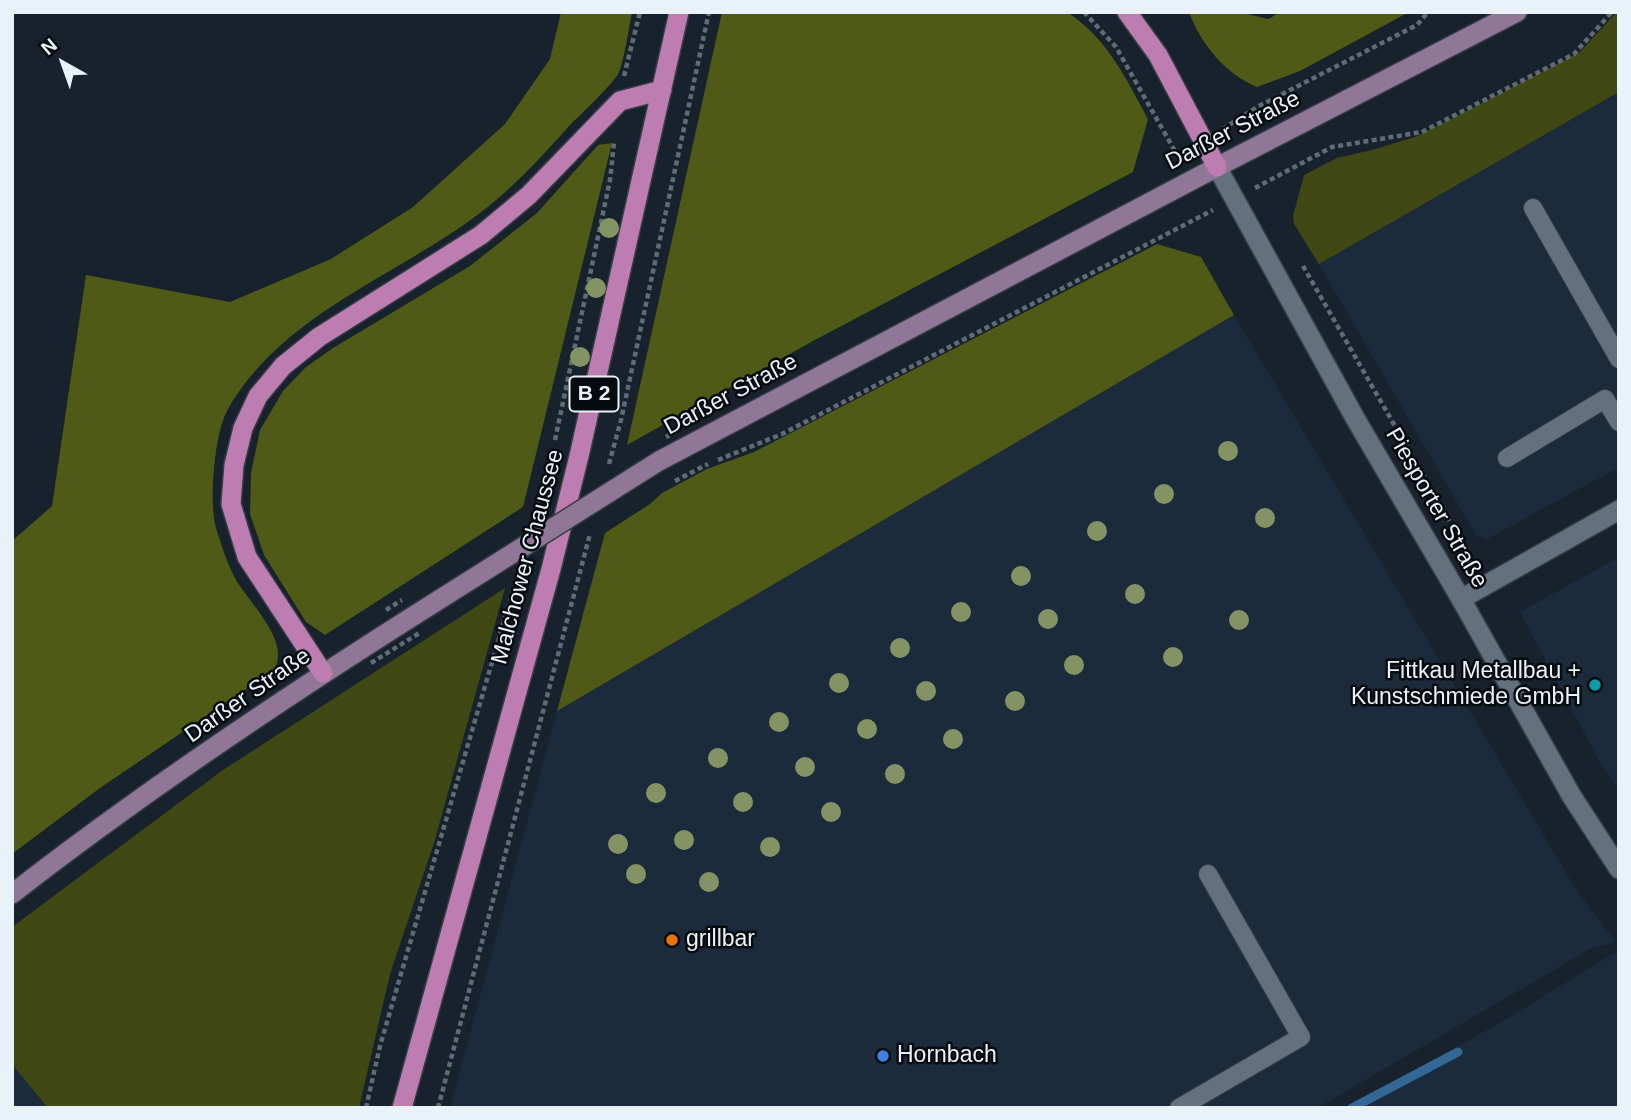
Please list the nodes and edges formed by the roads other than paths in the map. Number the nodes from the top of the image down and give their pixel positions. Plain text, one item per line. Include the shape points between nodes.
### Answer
1 (679, 12) edge
2 (1127, 12) edge
3 (1517, 12) edge
4 (662, 90) junction
5 (1217, 167) junction
6 (1533, 208) dead end
7 (1619, 359) edge
8 (1612, 395) edge
9 (1619, 422) edge
10 (1507, 458) dead end
11 (1619, 510) edge
12 (1461, 599) junction
13 (323, 673) junction
14 (1619, 869) edge
15 (1208, 874) dead end
16 (12, 894) edge
17 (402, 1108) edge
18 (1179, 1108) edge

1 - 4 main road, Malchower Chaussee / B 2
2 - 5 main road via 1158,55
3 - 5 main road, Darßer Straße
4 - 13 main road via 620,101 529,195 481,235 319,337 283,366 258,396 243,428 231,504 247,558
4 - 17 main road, Malchower Chaussee / B 2 via 551,569
5 - 12 street, Piesporter Straße
5 - 13 main road, Darßer Straße, bridge via 659,461
6 - 7 lane
8 - 9 lane
8 - 10 lane
11 - 12 street
12 - 14 street, Piesporter Straße via 1571,795
13 - 16 main road, Darßer Straße
15 - 18 lane via 1301,1037

